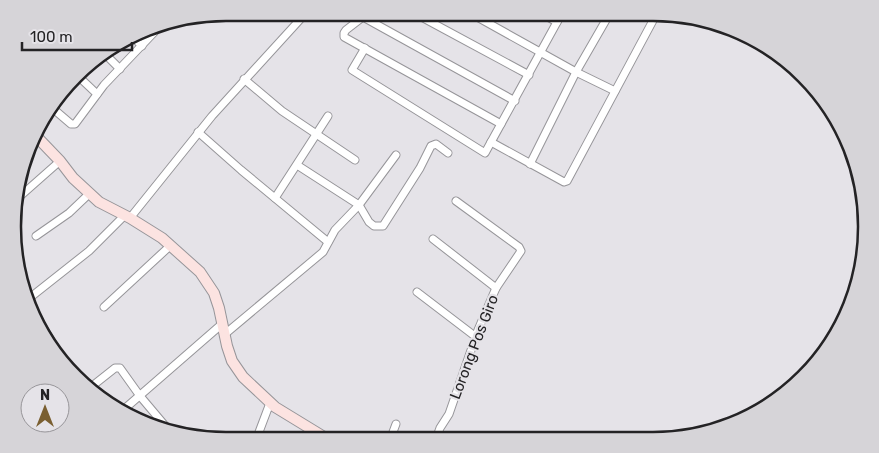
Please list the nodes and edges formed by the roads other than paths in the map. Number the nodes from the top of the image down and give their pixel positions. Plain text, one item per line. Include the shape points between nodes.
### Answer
1 (298, 21) edge
2 (358, 21) edge
3 (376, 21) edge
4 (429, 21) edge
5 (485, 21) edge
6 (605, 21) edge
7 (653, 21) edge
8 (557, 22) edge
9 (151, 36) edge
10 (137, 41) edge
11 (142, 46) junction
12 (364, 48) junction
13 (541, 52) junction
14 (109, 58) edge
15 (120, 69) junction
16 (576, 72) junction
17 (529, 75) junction
18 (244, 79) junction
19 (82, 80) edge
20 (615, 91) junction
21 (97, 94) junction
22 (515, 101) junction
23 (56, 112) edge
24 (328, 116) dead end
25 (501, 124) junction
26 (198, 132) junction
27 (316, 134) junction
28 (40, 140) edge
29 (492, 142) junction
30 (448, 153) dead end
31 (396, 156) dead end
32 (355, 160) dead end
33 (60, 161) junction
34 (530, 164) junction
35 (297, 165) junction
36 (24, 193) edge
37 (90, 193) junction
38 (274, 198) junction
39 (456, 201) dead end
40 (359, 205) junction
41 (128, 216) junction
42 (36, 236) dead end
43 (433, 239) dead end
44 (328, 242) junction
45 (170, 245) junction
46 (496, 288) junction
47 (418, 292) dead end
48 (33, 295) edge
49 (104, 308) dead end
50 (223, 329) junction
51 (476, 337) junction
52 (95, 384) edge
53 (140, 396) junction
54 (270, 403) junction
55 (128, 406) edge
56 (162, 421) edge
57 (396, 424) dead end
58 (259, 432) edge
59 (316, 432) edge
60 (393, 432) edge
61 (439, 432) edge

1 - 18 street
2 - 12 street via 343,35
3 - 22 street
4 - 17 street
5 - 13 street
6 - 16 street
7 - 20 street
8 - 13 street
9 - 11 street
10 - 11 street
11 - 15 street
12 - 25 street
12 - 29 street via 352,70 482,153
13 - 16 street
13 - 17 street
14 - 15 street
15 - 21 street
16 - 20 street
16 - 34 street
17 - 22 street
18 - 26 street
18 - 27 street
19 - 21 street
20 - 34 street via 567,181
21 - 23 street via 73,125
22 - 25 street
24 - 27 street
25 - 29 street
26 - 38 street
26 - 41 street
27 - 32 street
27 - 35 street
28 - 33 main road
29 - 34 street
30 - 40 street via 436,144 431,146 383,226 368,222
31 - 40 street
33 - 36 street
33 - 37 main road
35 - 38 street
35 - 40 street
37 - 41 main road via 99,202
37 - 42 street via 70,213
38 - 44 street
39 - 46 street, Lorong Pos Giro via 521,250
40 - 44 street
41 - 45 main road
41 - 48 street
43 - 46 street
44 - 50 street via 323,252 305,268
45 - 49 street
45 - 50 main road via 200,272 214,293
46 - 51 street, Lorong Pos Giro
47 - 51 street
50 - 53 street
50 - 54 main road via 232,362
51 - 61 street, Lorong Pos Giro via 449,414
52 - 53 street via 118,367
53 - 55 street
53 - 56 street
54 - 58 street
54 - 59 main road
57 - 60 street

